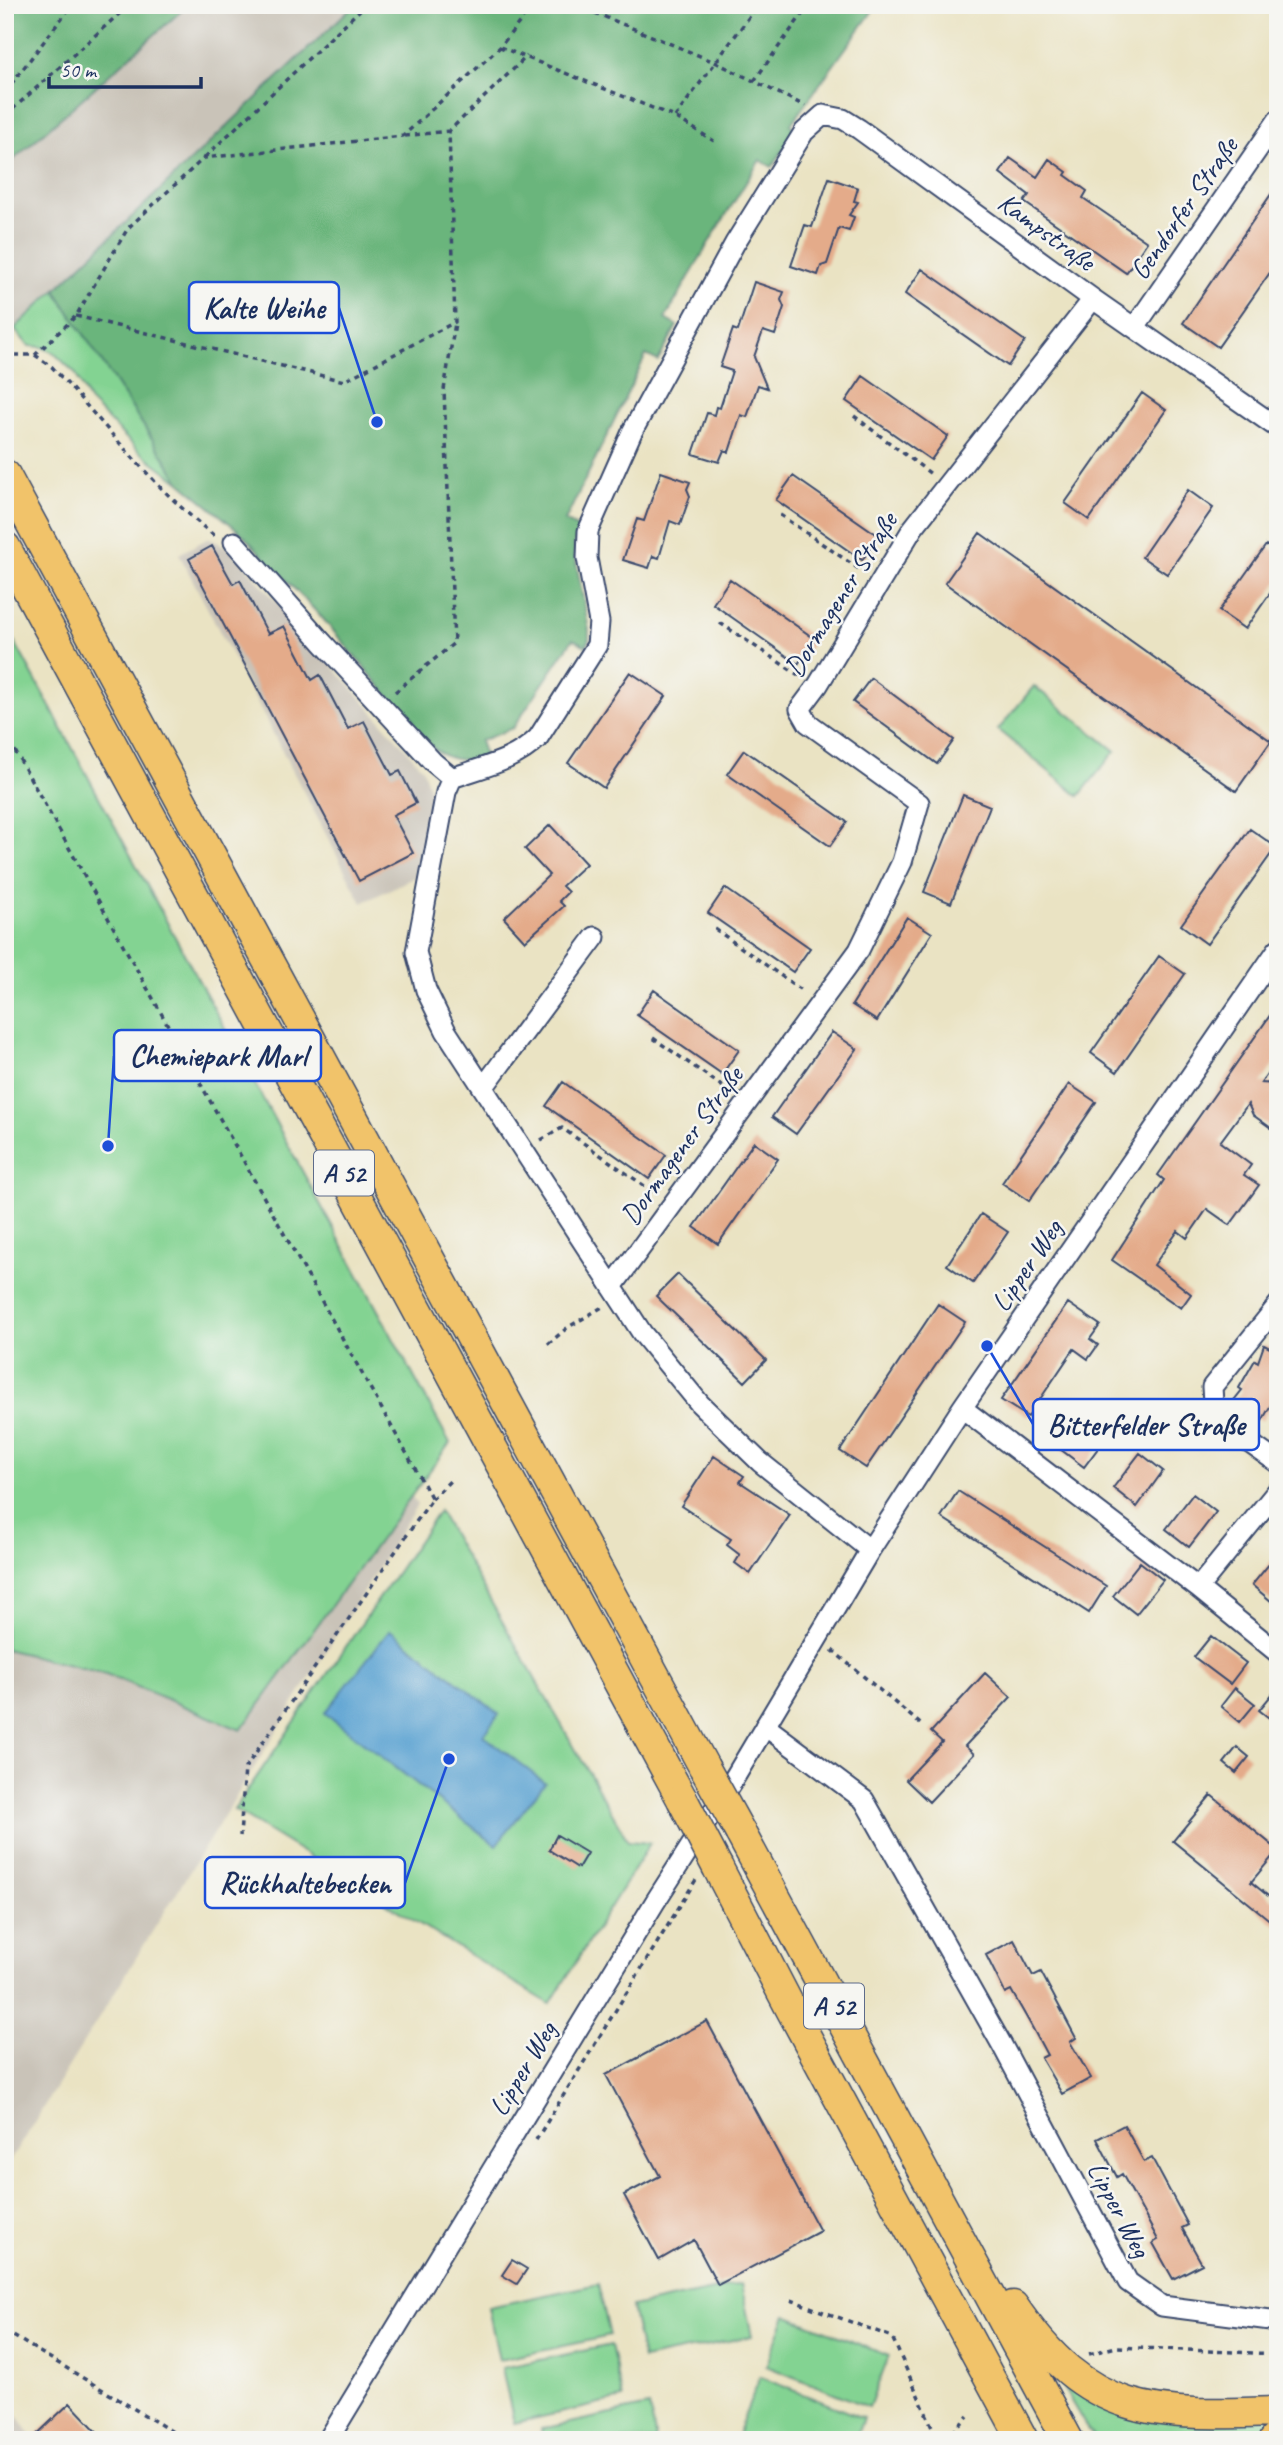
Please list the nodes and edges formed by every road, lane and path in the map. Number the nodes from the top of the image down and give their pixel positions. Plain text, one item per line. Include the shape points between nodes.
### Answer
1 (72, 5) edge
2 (129, 5) edge
3 (365, 5) edge
4 (533, 5) edge
5 (576, 5) edge
6 (758, 5) edge
7 (809, 5) edge
8 (500, 47) junction
9 (527, 57) junction
10 (717, 63) junction
11 (754, 81) junction
12 (5, 92) edge
13 (823, 115) junction
14 (5, 116) edge
15 (675, 117) junction
16 (1278, 120) edge
17 (449, 131) junction
18 (402, 136) junction
19 (714, 141) dead end
20 (204, 158) junction
21 (1093, 299) junction
22 (76, 316) junction
23 (456, 321) junction
24 (1135, 327) junction
25 (5, 355) edge
26 (35, 355) junction
27 (854, 416) dead end
28 (1278, 428) edge
29 (5, 475) edge
30 (946, 485) junction
31 (780, 514) dead end
32 (234, 542) joint
33 (5, 547) edge
34 (880, 583) junction
35 (720, 623) dead end
36 (816, 687) junction
37 (380, 705) junction
38 (5, 733) edge
39 (452, 778) junction
40 (715, 929) dead end
41 (595, 937) dead end
42 (1278, 949) edge
43 (820, 1003) junction
44 (653, 1038) dead end
45 (483, 1088) junction
46 (746, 1103) junction
47 (524, 1150) junction
48 (672, 1205) junction
49 (616, 1292) junction
50 (1278, 1305) edge
51 (548, 1344) dead end
52 (962, 1408) junction
53 (1278, 1463) edge
54 (450, 1480) dead end
55 (1278, 1490) edge
56 (432, 1499) junction
57 (870, 1550) junction
58 (1198, 1588) junction
59 (817, 1639) junction
60 (1278, 1653) edge
61 (765, 1726) junction
62 (925, 1727) dead end
63 (240, 1836) dead end
64 (711, 1868) junction
65 (535, 2141) dead end
66 (929, 2180) junction
67 (791, 2300) dead end
68 (1278, 2321) edge
69 (5, 2331) edge
70 (969, 2337) junction
71 (1278, 2354) edge
72 (1086, 2355) dead end
73 (1278, 2412) edge
74 (968, 2416) dead end
75 (186, 2440) edge
76 (328, 2440) edge
77 (937, 2440) edge
78 (946, 2440) edge
79 (1010, 2440) edge
80 (1023, 2440) edge
81 (1068, 2440) edge

1 - 12 path
2 - 14 path
3 - 20 path
4 - 8 path
5 - 10 path
6 - 10 path
7 - 11 path
8 - 9 path
8 - 18 path
9 - 15 path
9 - 17 path
10 - 11 path
10 - 15 path
11 - 13 path
13 - 21 street, Kampstraße via 843,118
13 - 39 street via 804,132 682,336 588,531 587,558 599,622 597,645 526,750
15 - 19 path
16 - 24 street, Gendorfer Straße
17 - 18 path
17 - 23 path
18 - 20 path
20 - 22 path via 128,228
21 - 24 street, Kampstraße
21 - 30 street, Dormagener Straße
22 - 23 path via 344,381
22 - 26 path
23 - 37 path via 444,390 454,643
24 - 28 street, Kampstraße
25 - 26 path
26 - 32 path via 194,520 217,538
27 - 30 path
29 - 66 highway, A 52, bridge
30 - 34 street, Dormagener Straße
31 - 34 path
32 - 37 street
33 - 64 highway, A 52, bridge via 682,1799
34 - 36 street, Dormagener Straße
35 - 36 path
36 - 43 street, Dormagener Straße via 800,709 808,723 919,803 902,862 859,950
37 - 39 street
38 - 56 path
39 - 45 street, Dormagener Straße via 416,952 426,990 446,1031
40 - 43 path
41 - 45 street
42 - 52 street, Lipper Weg
43 - 46 street, Dormagener Straße
44 - 46 path
45 - 47 street, Dormagener Straße
46 - 48 street, Dormagener Straße
47 - 48 path via 562,1128
47 - 49 street, Dormagener Straße
48 - 49 street, Dormagener Straße
49 - 51 path
49 - 57 street, Dormagener Straße via 642,1333 700,1404 760,1462
50 - 53 street via 1212,1387 1214,1418
52 - 57 street, Lipper Weg
52 - 58 street
54 - 56 path
55 - 58 street
56 - 63 path via 245,1768
57 - 59 street, Lipper Weg
58 - 60 street
59 - 61 street, Lipper Weg
59 - 62 path
61 - 68 street, Lipper Weg via 864,1800 1002,2045 1128,2283 1162,2306
61 - 76 street, Lipper Weg
64 - 65 path
64 - 70 highway, A 52
66 - 73 highway via 1028,2327 1084,2384 1111,2398 1178,2413
66 - 81 highway, A 52
67 - 77 path via 892,2337
69 - 75 path
70 - 79 highway
70 - 80 highway, A 52
71 - 72 path via 1116,2347
74 - 78 path

